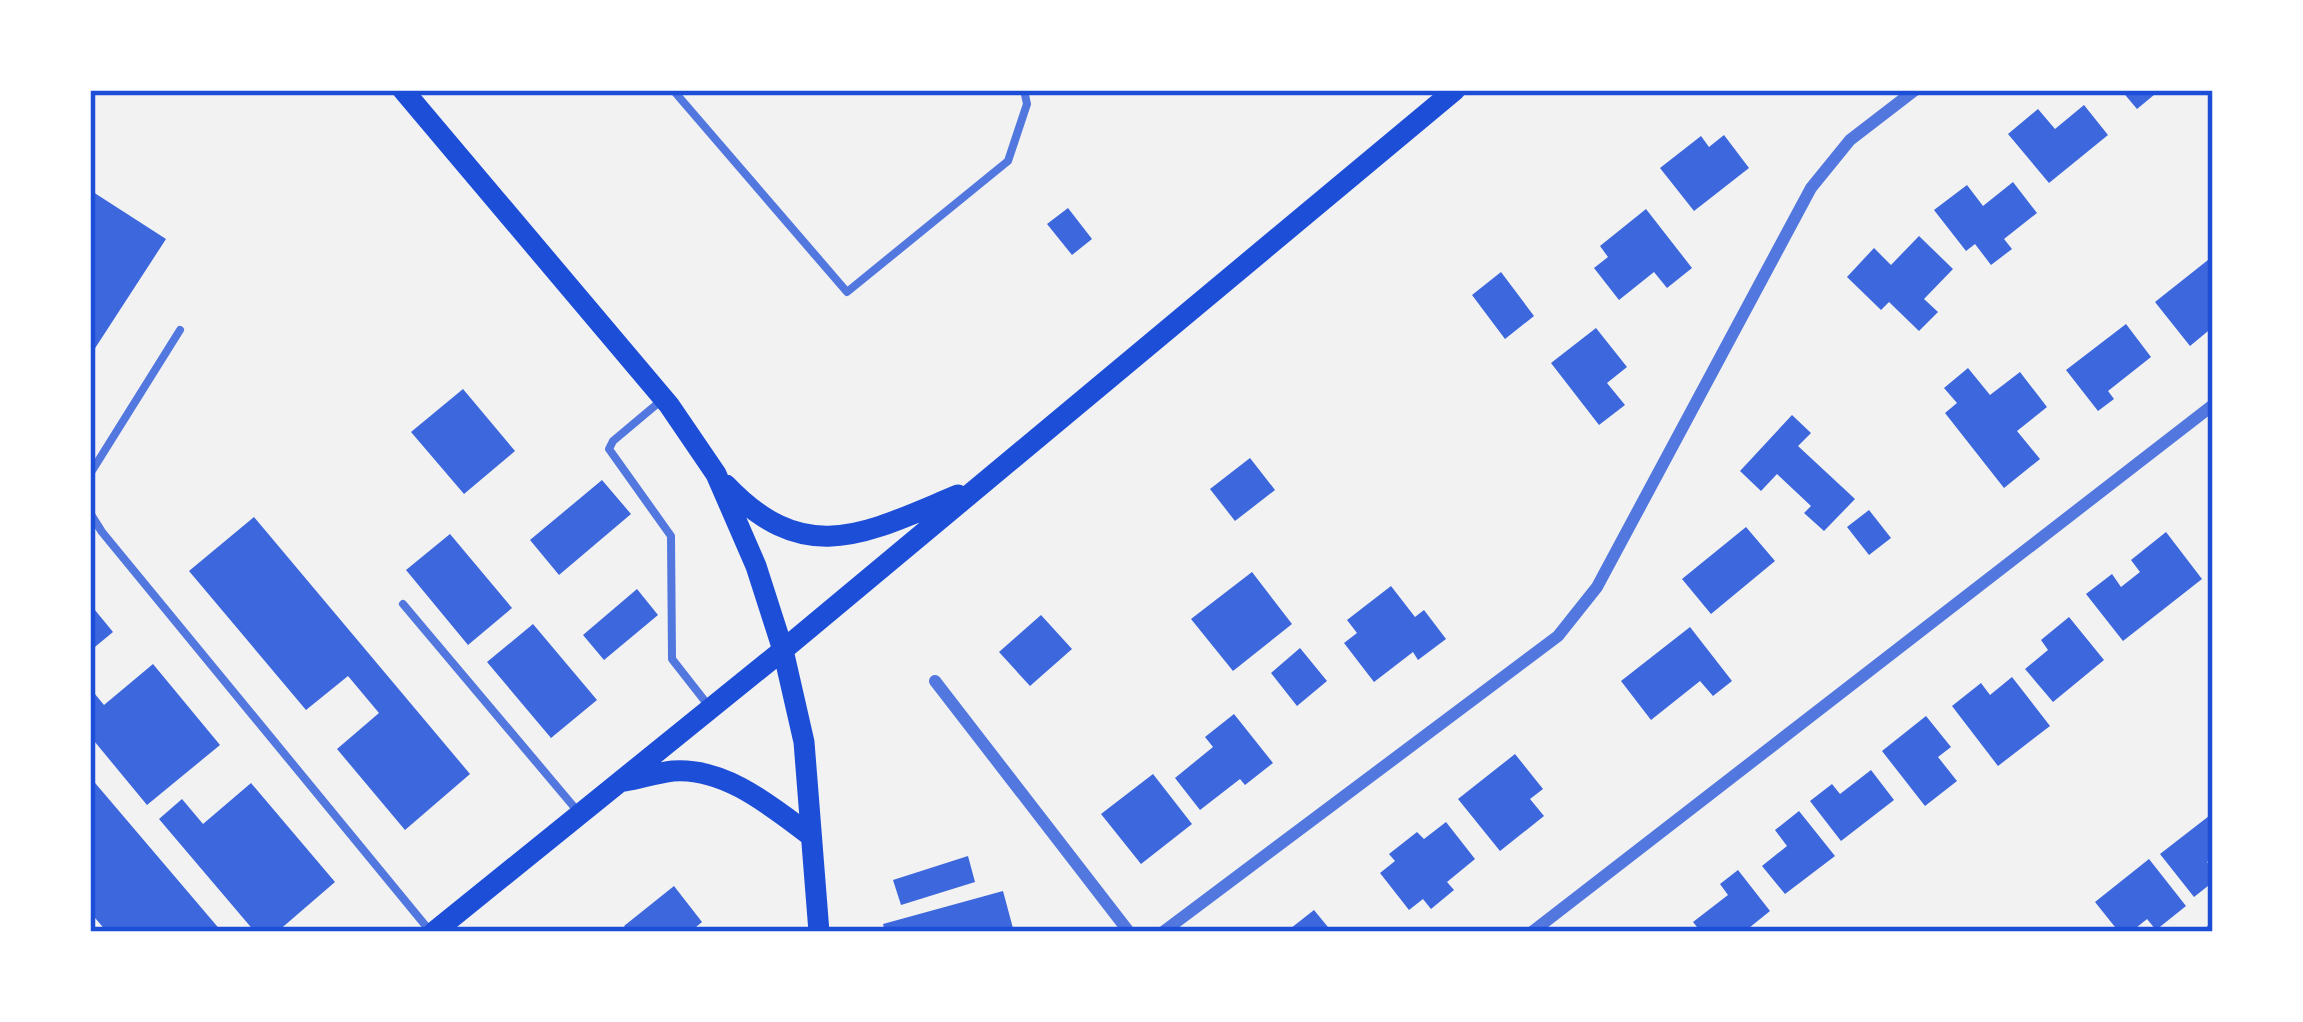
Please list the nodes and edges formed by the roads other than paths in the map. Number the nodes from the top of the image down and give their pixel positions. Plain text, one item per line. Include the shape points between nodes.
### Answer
1 (403, 90) edge
2 (673, 90) edge
3 (1024, 90) edge
4 (1455, 90) edge
5 (1915, 90) edge
6 (179, 331) dead end
7 (664, 398) junction
8 (2213, 405) edge
9 (90, 474) edge
10 (716, 474) junction
11 (981, 485) junction
12 (90, 513) edge
13 (403, 604) dead end
14 (783, 650) junction
15 (935, 681) dead end
16 (711, 708) junction
17 (619, 783) junction
18 (580, 814) junction
19 (812, 836) junction
20 (433, 932) edge
21 (819, 932) edge
22 (1129, 932) edge
23 (1163, 932) edge
24 (1532, 932) edge

1 - 7 main road
2 - 3 lane via 848,292 1008,161 1027,104
4 - 11 main road
5 - 23 street via 1850,140 1811,188 1597,587 1558,636
6 - 9 lane
7 - 10 main road
7 - 16 lane via 609,449 671,536 672,659
8 - 24 street
10 - 11 main road via 778,527 817,538 871,530
10 - 14 main road
11 - 14 main road
12 - 20 lane
13 - 18 lane
14 - 16 main road
14 - 19 main road via 804,742
15 - 22 street
16 - 17 main road
17 - 18 main road
17 - 19 main road via 697,772 749,794
18 - 20 main road
19 - 21 main road

